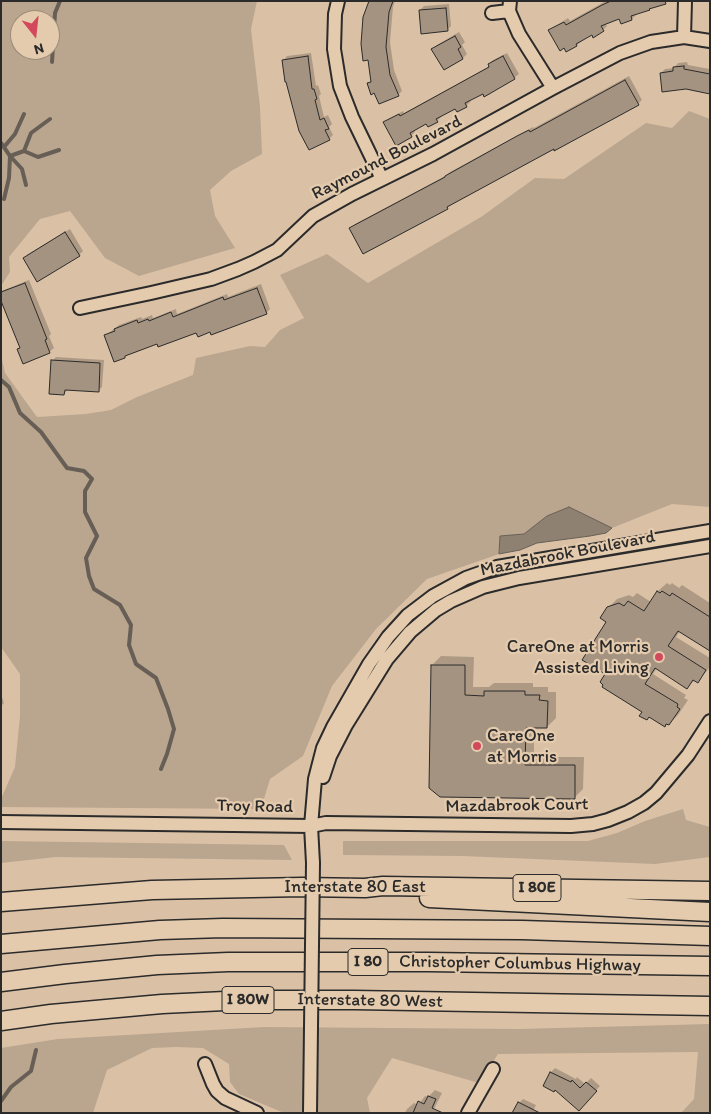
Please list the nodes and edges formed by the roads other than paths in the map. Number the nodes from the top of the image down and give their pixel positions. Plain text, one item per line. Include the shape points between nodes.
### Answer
1 (338, 1) edge
2 (685, 1) edge
3 (509, 6) edge
4 (492, 13) dead end
5 (684, 37) junction
6 (710, 41) edge
7 (553, 88) junction
8 (382, 179) junction
9 (80, 308) dead end
10 (710, 531) edge
11 (710, 546) edge
12 (710, 721) edge
13 (1, 822) edge
14 (311, 826) junction
15 (365, 888) junction
16 (710, 892) edge
17 (1, 902) edge
18 (710, 912) edge
19 (710, 936) edge
20 (1, 944) edge
21 (710, 966) edge
22 (1, 982) edge
23 (710, 995) edge
24 (497, 1003) junction
25 (710, 1006) edge
26 (1, 1021) edge
27 (205, 1064) dead end
28 (493, 1069) dead end
29 (257, 1113) edge
30 (310, 1113) edge
31 (468, 1113) edge

1 - 8 street via 334,49 340,86
2 - 5 street
3 - 4 street
3 - 7 street via 519,34
5 - 6 street, Raymound Boulevard
5 - 7 street, Raymound Boulevard via 651,42 620,53
7 - 8 street, Raymound Boulevard
8 - 9 street, Raymound Boulevard via 313,216 276,250 246,265 211,278
10 - 14 street, Mazdabrook Boulevard via 497,568 466,578 433,596 408,615 388,637 333,727 323,748 315,779
11 - 14 street, Mazdabrook Boulevard via 483,586 436,610 410,632 387,659 346,725 330,756
12 - 14 street, Mazdabrook Court via 688,756 656,793 628,812 593,824 326,823
13 - 14 street, Troy Road
14 - 30 street, Troy Road, bridge
15 - 16 highway, Interstate 80 East / I 80E
15 - 17 highway, Interstate 80 East / I 80E via 161,890
15 - 18 highway via 384,895
19 - 20 highway, Christopher Columbus Highway / I 80 via 522,930 223,928 160,930
21 - 22 highway, Christopher Columbus Highway / I 80 via 228,962 157,965
23 - 24 highway
24 - 25 highway, Interstate 80 West / I 80W
24 - 26 highway, Interstate 80 West / I 80W via 246,1000 162,1004
27 - 29 street via 217,1091
28 - 31 street

